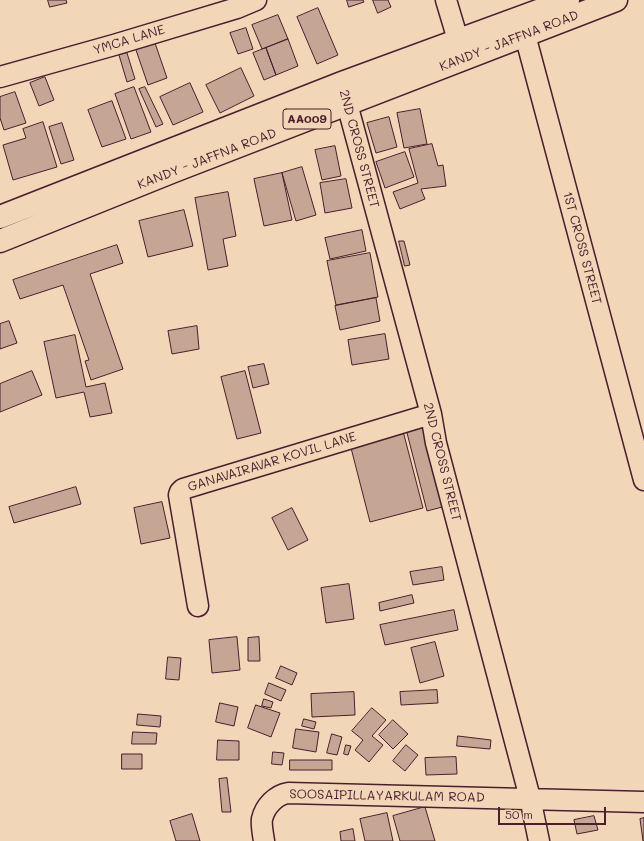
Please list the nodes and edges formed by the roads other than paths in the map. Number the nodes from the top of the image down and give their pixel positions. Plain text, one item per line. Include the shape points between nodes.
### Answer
1 (256, 0) edge
2 (446, 0) edge
3 (568, 0) edge
4 (616, 0) edge
5 (527, 16) edge
6 (448, 51) junction
7 (0, 77) edge
8 (342, 83) junction
9 (347, 104) junction
10 (0, 217) edge
11 (0, 240) edge
12 (431, 414) junction
13 (644, 480) edge
14 (198, 606) dead end
15 (530, 798) junction
16 (644, 802) edge
17 (264, 841) edge
18 (540, 841) edge

1 - 7 street, YMCA LANE via 122,43
2 - 6 street
3 - 5 highway, KANDY - JAFFNA ROAD / AA009
4 - 5 highway, KANDY - JAFFNA ROAD / AA009
5 - 6 highway, KANDY - JAFFNA ROAD / AA009
5 - 13 street, 1ST CROSS STREET
6 - 8 highway, KANDY - JAFFNA ROAD / AA009
6 - 9 highway, KANDY - JAFFNA ROAD / AA009
8 - 9 street, 2ND CROSS STREET
8 - 10 highway, KANDY - JAFFNA ROAD / AA009
9 - 11 highway, KANDY - JAFFNA ROAD / AA009
9 - 12 street, 2ND CROSS STREET
12 - 14 street, GANAVAIRAVAR KOVIL LANE via 180,492
12 - 15 street, 2ND CROSS STREET via 436,443
15 - 16 street, SOOSAIPILLAYARKULAM ROAD
15 - 17 street, SOOSAIPILLAYARKULAM ROAD via 280,794 265,811 262,820
15 - 18 street, 2ND CROSS STREET

